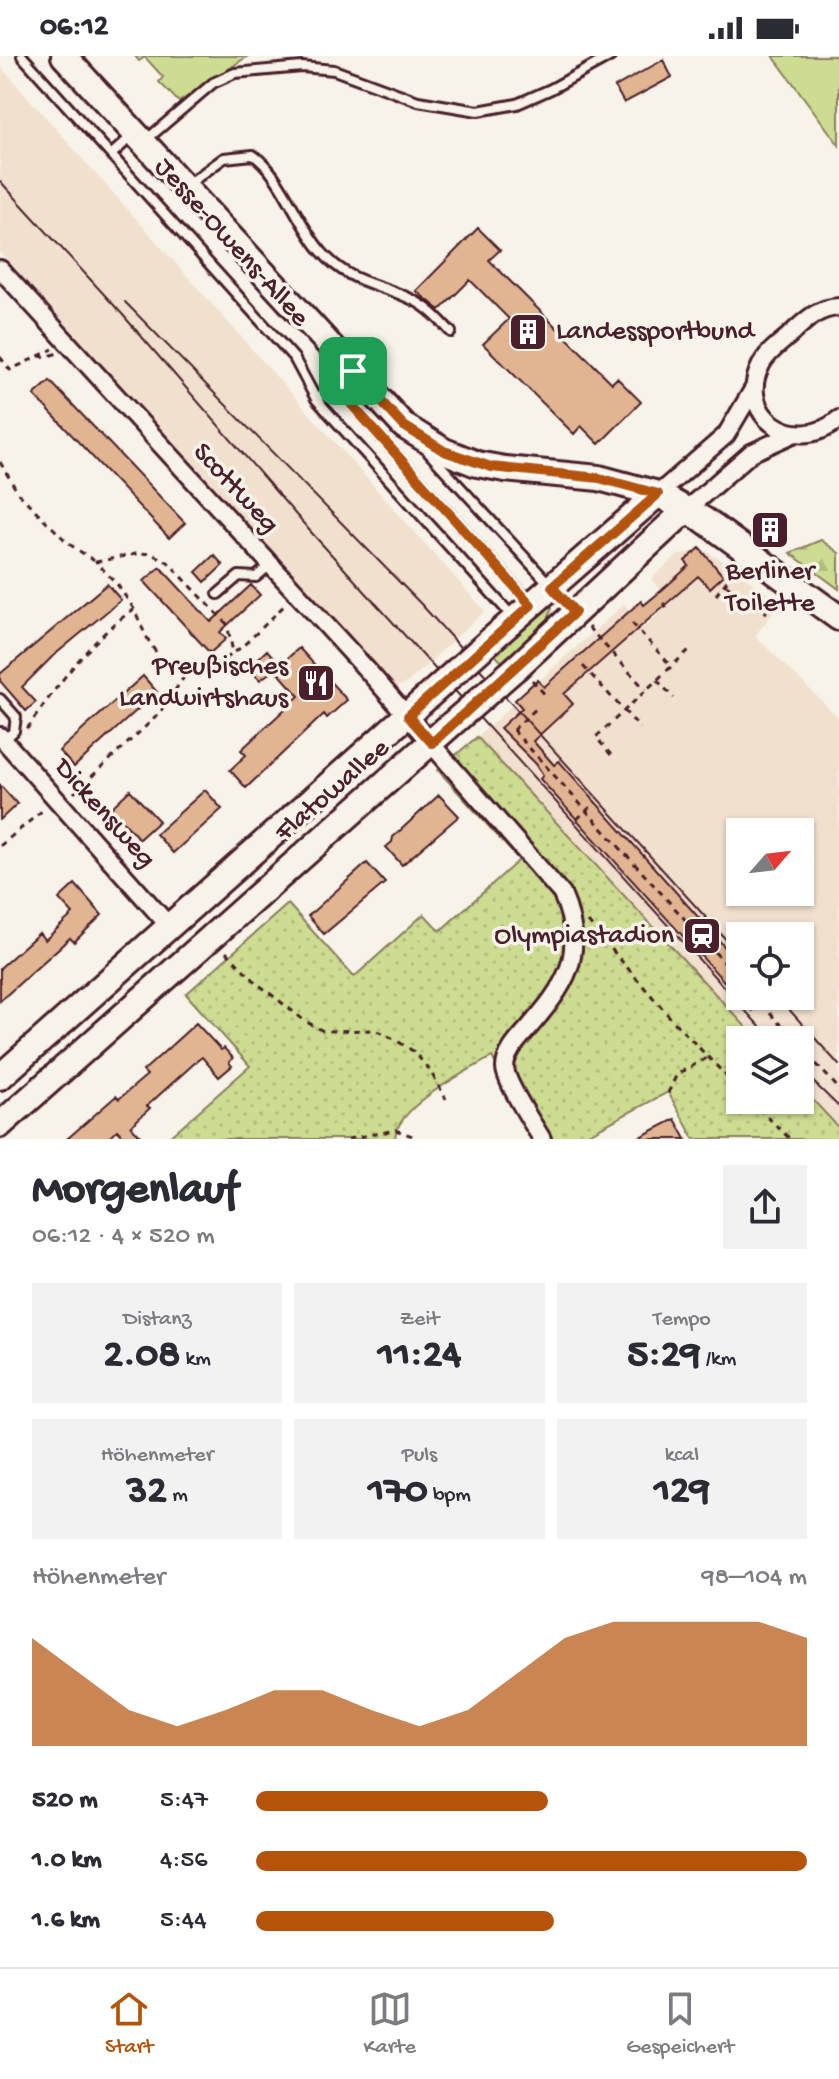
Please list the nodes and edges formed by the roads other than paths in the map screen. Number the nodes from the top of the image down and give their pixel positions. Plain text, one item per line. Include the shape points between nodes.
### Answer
1 (22, 56) edge
2 (64, 56) edge
3 (611, 56) edge
4 (138, 138) junction
5 (111, 155) junction
6 (184, 187) junction
7 (0, 269) edge
8 (839, 307) edge
9 (451, 332) dead end
10 (344, 378) junction
11 (755, 386) junction
12 (316, 399) junction
13 (839, 419) edge
14 (404, 426) junction
15 (793, 434) junction
16 (658, 494) junction
17 (687, 509) junction
18 (270, 565) junction
19 (552, 587) junction
20 (218, 594) dead end
21 (523, 612) junction
22 (839, 618) edge
23 (582, 620) junction
24 (0, 699) edge
25 (415, 709) junction
26 (440, 736) junction
27 (8, 739) edge
28 (170, 927) junction
29 (193, 953) junction
30 (0, 1077) edge
31 (0, 1125) edge
32 (542, 1139) edge

1 - 5 lane, Jesse-Owens-Allee
2 - 4 main road, Jesse-Owens-Allee
3 - 4 lane via 517,104 478,111 418,101 334,70 235,73
4 - 5 lane
4 - 6 main road, Jesse-Owens-Allee
5 - 12 lane, Jesse-Owens-Allee via 294,358
6 - 9 lane via 224,158 253,155 270,170 300,222 333,263 362,282 414,300
6 - 10 main road, Jesse-Owens-Allee
7 - 18 street, Scottweg
8 - 11 street via 811,316 769,354
10 - 12 lane
10 - 14 main road, Jesse-Owens-Allee
10 - 21 lane
11 - 15 street via 769,420
11 - 16 street via 726,435
12 - 21 lane, Jesse-Owens-Allee
13 - 15 street via 820,432
14 - 16 main road, Jesse-Owens-Allee via 435,447 477,464 599,478
14 - 19 lane, Jesse-Owens-Allee
15 - 17 street via 751,453
16 - 17 main road, Jesse-Owens-Allee
16 - 19 main road, Flatowallee
17 - 22 main road, Jesse-Owens-Allee
17 - 23 main road, Flatowallee
18 - 20 lane via 256,577 239,576
18 - 25 street, Scottweg
19 - 21 main road, Flatowallee
19 - 23 lane, Jesse-Owens-Allee
21 - 25 main road, Flatowallee, bridge
23 - 26 main road, Flatowallee, bridge
24 - 27 lane via 16,717
25 - 26 street, Scottweg
25 - 28 main road, Flatowallee
26 - 29 main road, Flatowallee
26 - 32 street, Scottweg via 457,775 553,882 571,914 570,970 514,1044 505,1067
27 - 28 street, Dickensweg
28 - 29 main road
28 - 30 main road, Flatowallee
29 - 31 main road, Flatowallee

